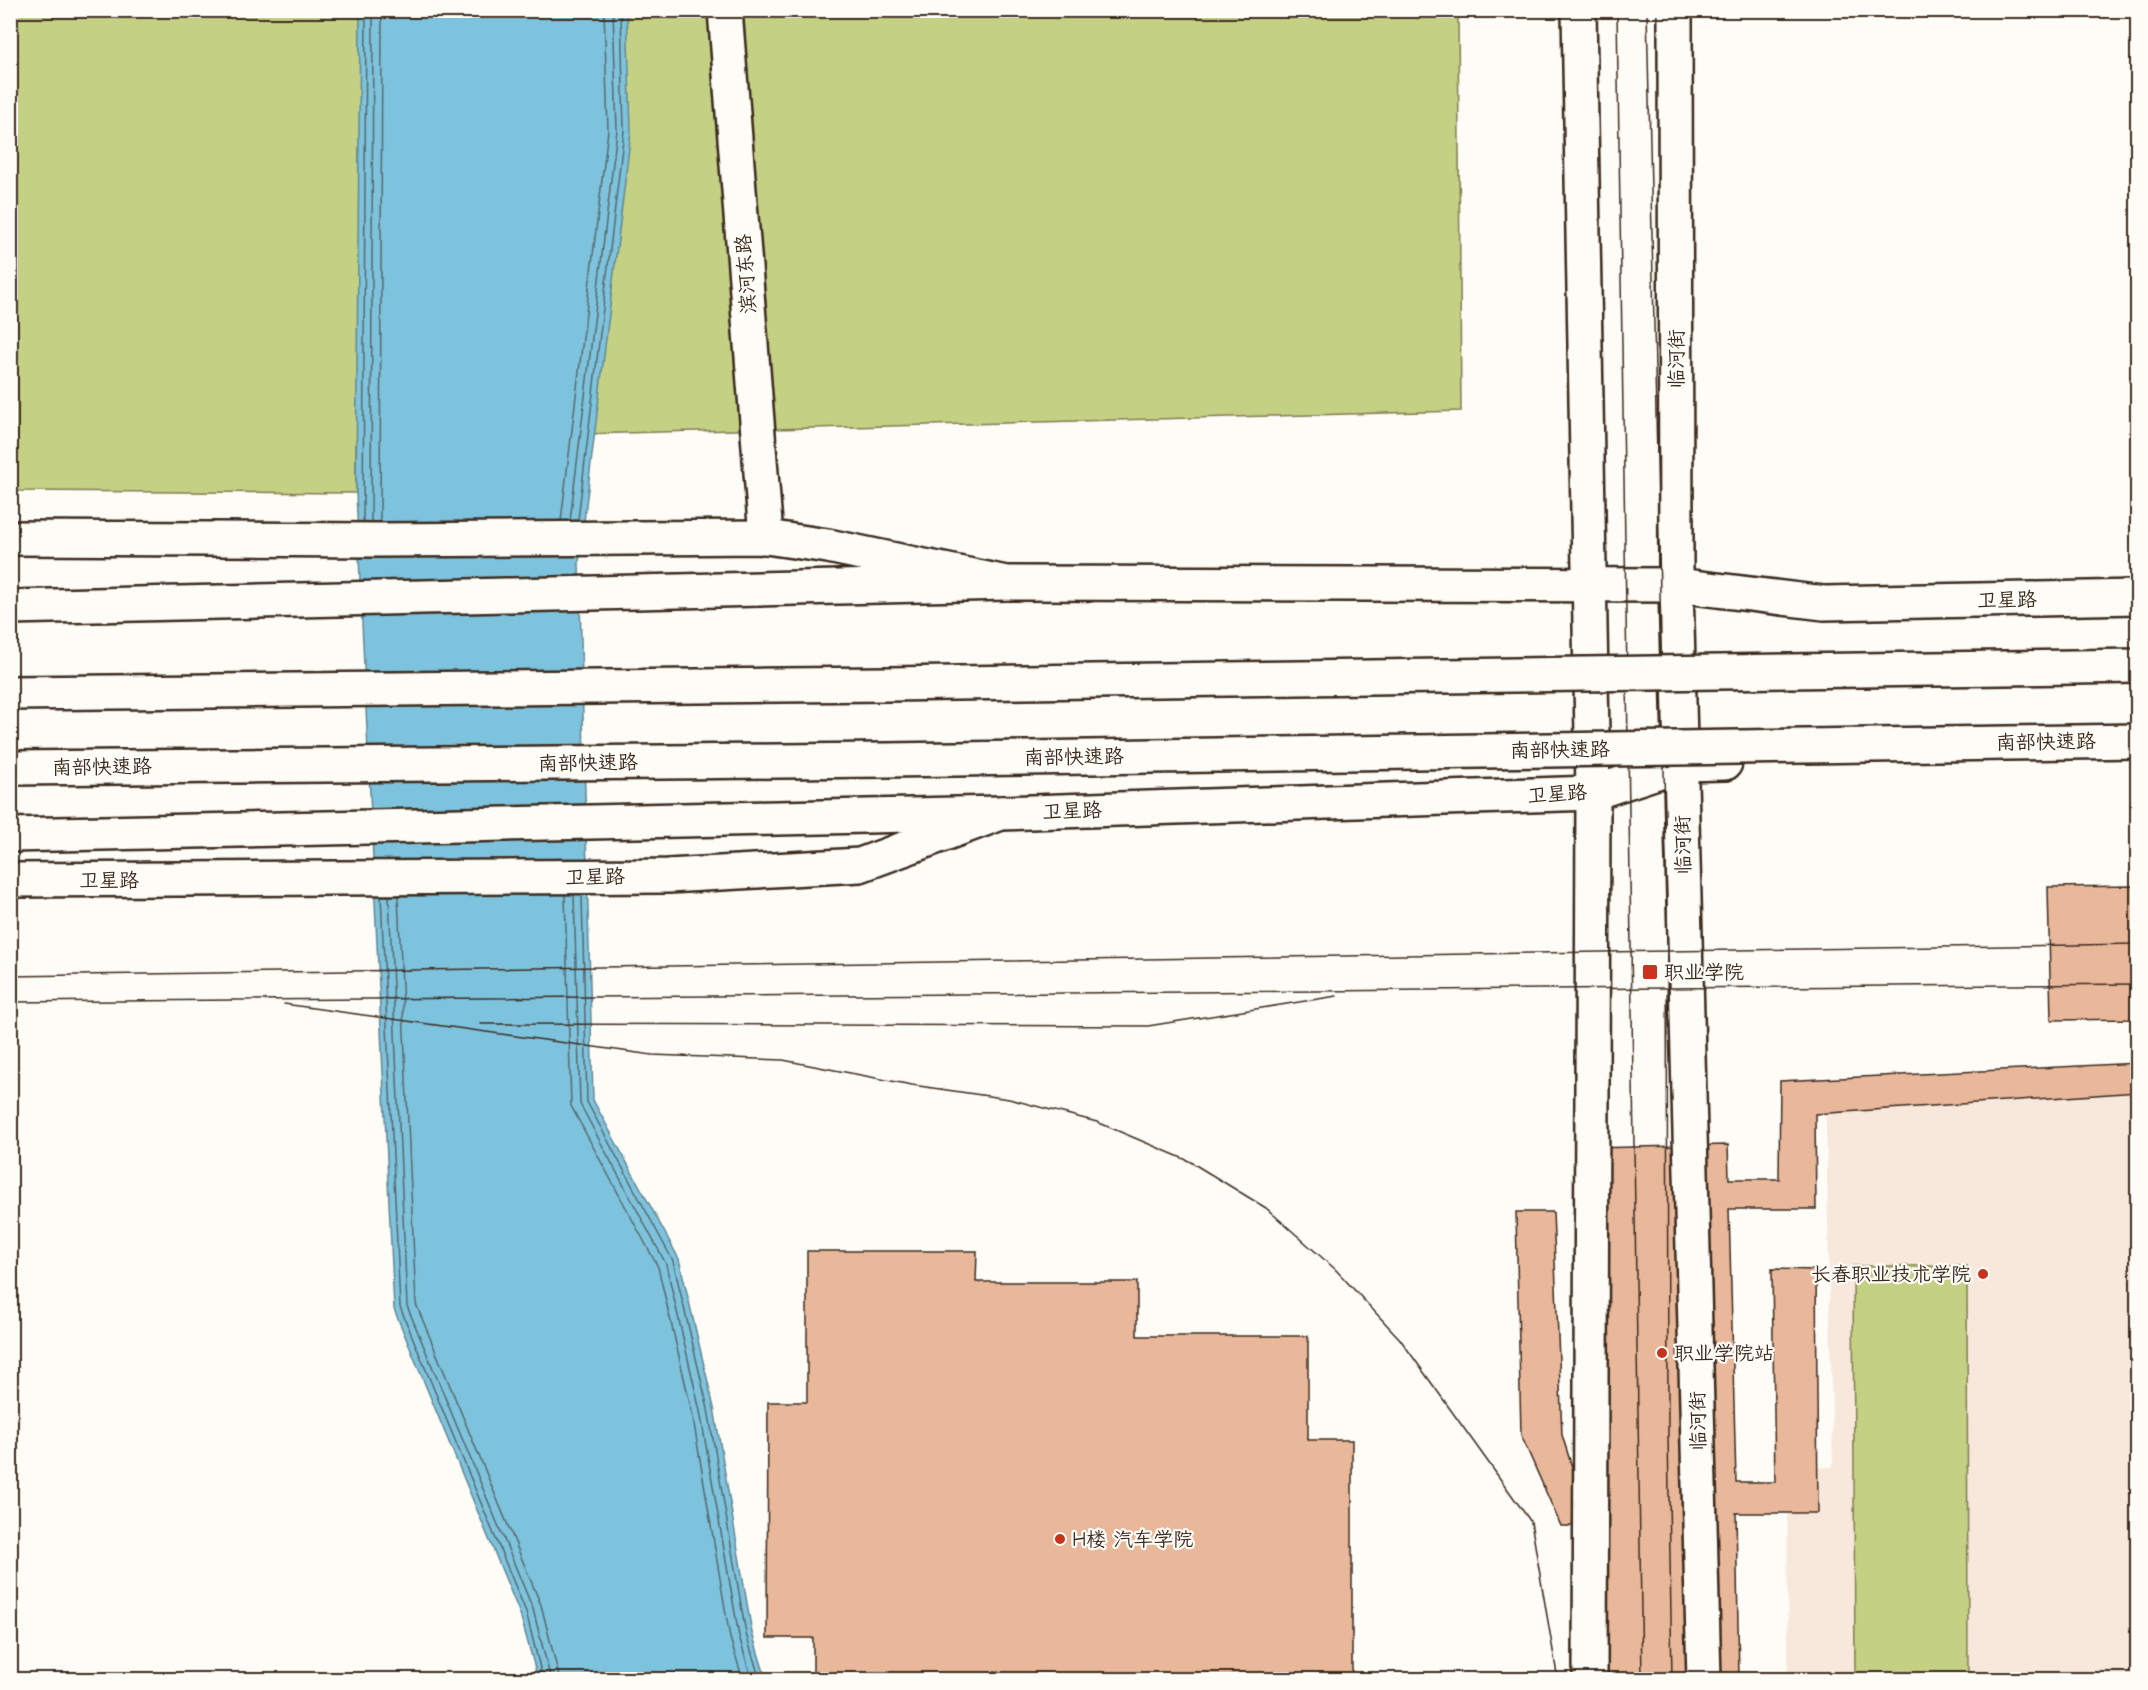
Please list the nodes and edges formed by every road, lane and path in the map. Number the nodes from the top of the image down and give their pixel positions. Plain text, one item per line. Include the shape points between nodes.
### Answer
1 (725, 10) edge
2 (1579, 10) edge
3 (1675, 10) edge
4 (766, 537) junction
5 (10, 538) edge
6 (1006, 583) junction
7 (1588, 583) junction
8 (1676, 585) junction
9 (2138, 597) edge
10 (10, 607) edge
11 (2138, 666) edge
12 (10, 693) edge
13 (2138, 741) edge
14 (2138, 755) edge
15 (1681, 764) junction
16 (10, 768) edge
17 (1593, 793) junction
18 (1001, 813) junction
19 (10, 835) edge
20 (10, 880) edge
21 (1590, 1680) edge
22 (1704, 1680) edge

1 - 4 main road, 滨河东路
2 - 7 main road
3 - 8 main road, 临河街
4 - 5 main road, 卫星路
4 - 6 main road, 卫星路
6 - 7 main road, 卫星路
6 - 10 main road
7 - 8 main road, 卫星路
7 - 17 main road
8 - 9 main road, 卫星路 via 1824,603
8 - 15 main road, 临河街
11 - 12 main road, bridge
13 - 16 main road, 南部快速路, bridge via 898,760
14 - 15 main road, 卫星路
15 - 17 main road, 卫星路
15 - 22 main road, 临河街
17 - 18 main road, 卫星路
17 - 21 main road
18 - 19 main road
18 - 20 main road, 卫星路 via 860,865 668,876

